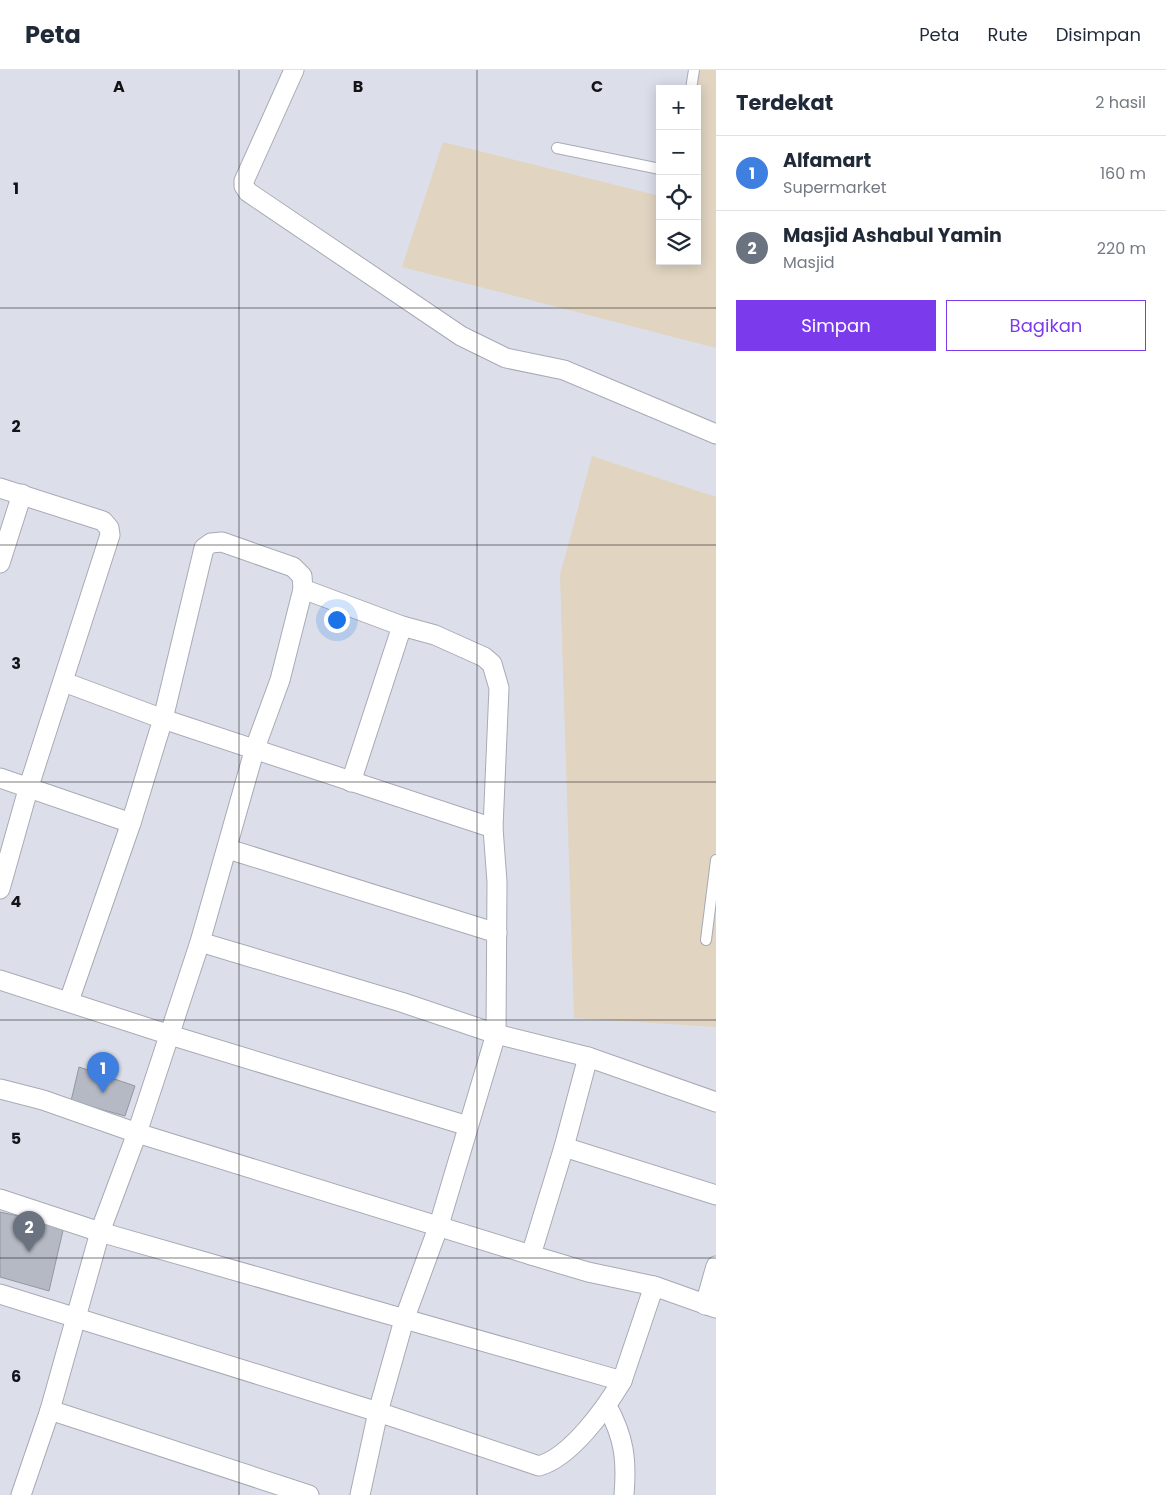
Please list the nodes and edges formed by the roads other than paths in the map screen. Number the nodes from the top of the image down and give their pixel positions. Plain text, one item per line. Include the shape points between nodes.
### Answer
1 (294, 70) edge
2 (694, 70) edge
3 (692, 85) edge
4 (557, 148) dead end
5 (656, 168) edge
6 (716, 434) edge
7 (0, 488) edge
8 (22, 494) junction
9 (0, 563) edge
10 (303, 589) junction
11 (402, 626) junction
12 (64, 682) junction
13 (163, 719) junction
14 (255, 748) junction
15 (0, 778) edge
16 (350, 782) junction
17 (29, 786) junction
18 (130, 823) junction
19 (493, 828) junction
20 (228, 849) junction
21 (716, 860) edge
22 (0, 889) edge
23 (497, 933) junction
24 (706, 940) dead end
25 (200, 942) junction
26 (0, 980) edge
27 (69, 1001) junction
28 (496, 1034) junction
29 (170, 1035) junction
30 (588, 1057) junction
31 (0, 1089) edge
32 (716, 1102) edge
33 (468, 1126) junction
34 (137, 1134) junction
35 (564, 1147) junction
36 (716, 1195) edge
37 (0, 1198) edge
38 (439, 1225) junction
39 (100, 1232) junction
40 (531, 1255) junction
41 (716, 1266) edge
42 (654, 1286) junction
43 (0, 1294) edge
44 (711, 1306) edge
45 (75, 1316) junction
46 (404, 1320) junction
47 (622, 1381) junction
48 (608, 1406) junction
49 (50, 1410) junction
50 (378, 1412) junction
51 (21, 1495) edge
52 (309, 1495) edge
53 (360, 1495) edge
54 (624, 1495) edge

1 - 6 street via 244,181 248,192 460,336 506,358 564,370
2 - 3 lane
4 - 5 lane
7 - 8 street
8 - 9 street
8 - 12 street via 103,521 110,528
10 - 11 street
10 - 13 street via 302,576 293,567 222,542 211,543 204,548
10 - 14 street via 280,680
11 - 16 street
11 - 19 street via 435,635 484,657 492,664 499,688
12 - 13 street
12 - 17 street
13 - 14 street
13 - 18 street
14 - 16 street
14 - 20 street
15 - 17 street
16 - 19 street
17 - 18 street
17 - 22 street
18 - 27 street
19 - 23 street
20 - 23 street
20 - 25 street
21 - 24 lane
23 - 28 street
25 - 28 street
25 - 29 street
26 - 27 street
27 - 29 street
28 - 30 street
28 - 33 street
29 - 33 street
29 - 34 street
30 - 32 street
30 - 35 street
31 - 34 street via 44,1100
33 - 38 street
34 - 38 street
34 - 39 street
35 - 36 street
35 - 40 street
37 - 39 street
38 - 40 street
38 - 46 street
39 - 45 street
39 - 46 street
40 - 42 street via 588,1272
41 - 44 street
42 - 44 street
42 - 47 street
43 - 45 street
45 - 49 street
45 - 50 street
46 - 47 street
46 - 50 street
47 - 48 street
48 - 50 street via 563,1453 551,1463 539,1466
48 - 54 street via 619,1428 625,1453
49 - 51 street
49 - 52 street
50 - 53 street

